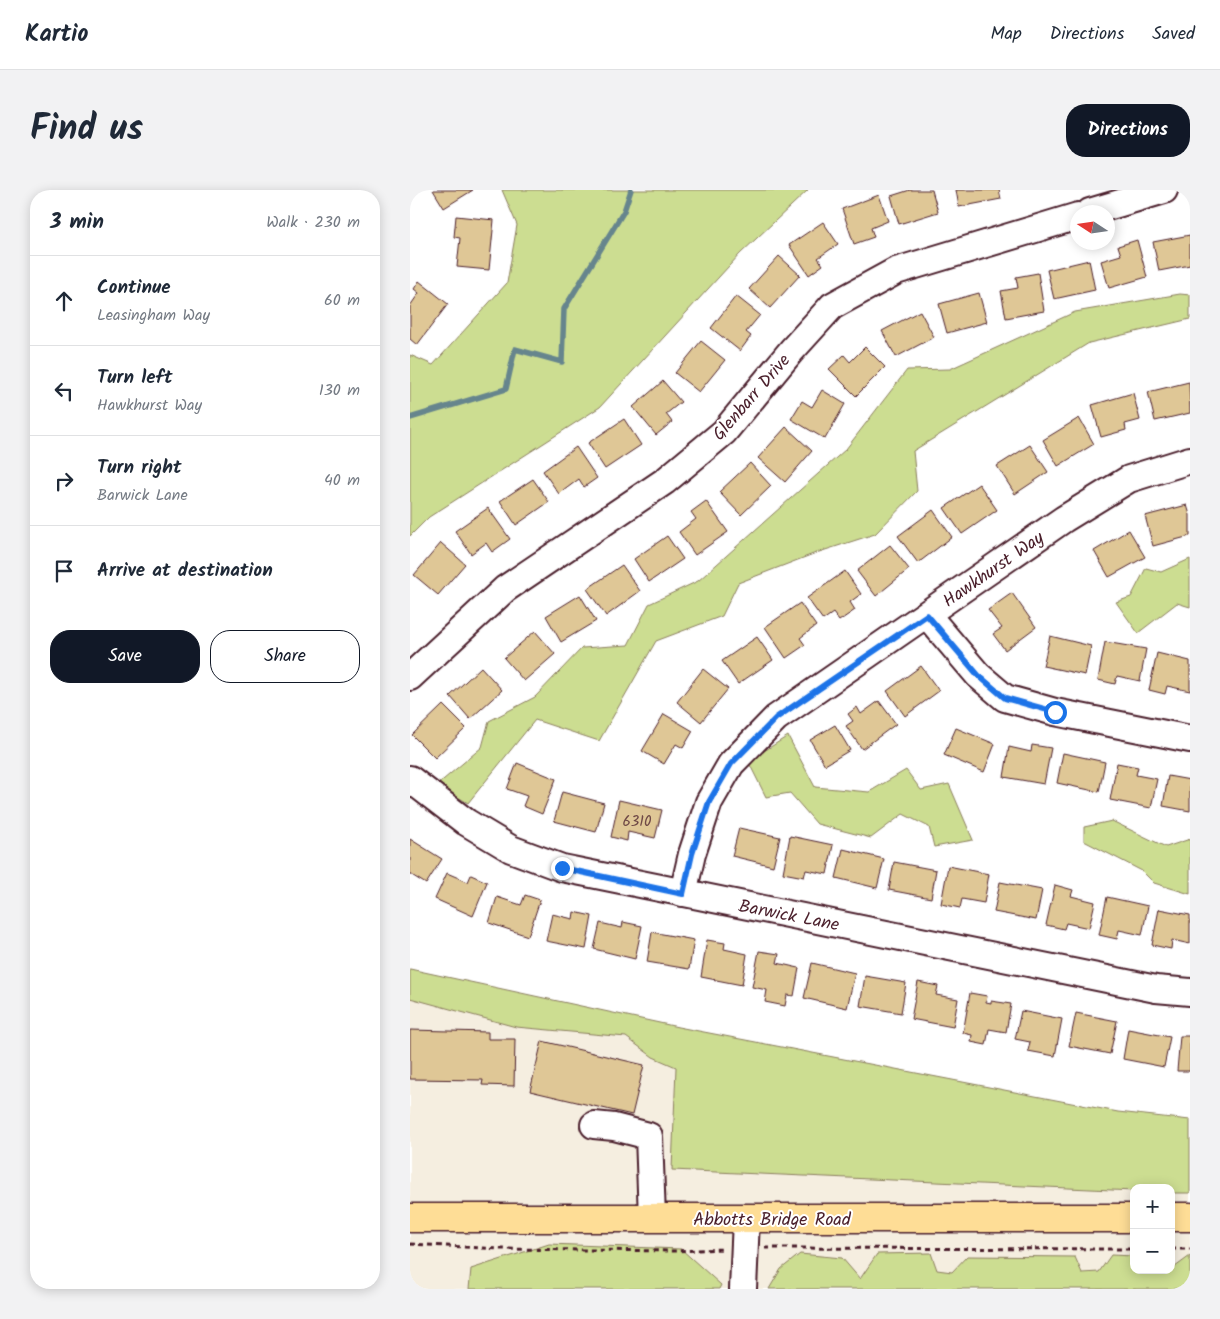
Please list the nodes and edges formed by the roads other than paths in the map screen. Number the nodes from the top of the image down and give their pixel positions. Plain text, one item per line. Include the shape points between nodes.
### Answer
1 (1164, 190) edge
2 (1114, 205) edge
3 (1070, 218) edge
4 (1190, 460) edge
5 (927, 615) junction
6 (410, 677) edge
7 (1190, 739) edge
8 (410, 779) edge
9 (683, 894) junction
10 (1190, 992) edge
11 (594, 1125) dead end
12 (1175, 1217) edge
13 (1190, 1217) edge
14 (410, 1218) edge
15 (652, 1218) junction
16 (1130, 1218) edge
17 (746, 1219) junction
18 (743, 1289) edge

1 - 2 street
3 - 6 street, Glenbarr Drive via 896,271 832,306 724,432 665,481 505,589
4 - 5 street, Hawkhurst Way via 1129,479 1064,519
5 - 7 street via 978,675 1005,698 1055,712
5 - 9 street, Hawkhurst Way via 776,718 731,764 709,802
8 - 9 street, Barwick Lane via 466,822 511,849 562,868
9 - 10 street, Barwick Lane via 1156,989
11 - 15 street via 650,1136
12 - 13 main road
14 - 15 main road, Abbotts Bridge Road
15 - 17 main road, Abbotts Bridge Road
16 - 17 main road, Abbotts Bridge Road
17 - 18 street

